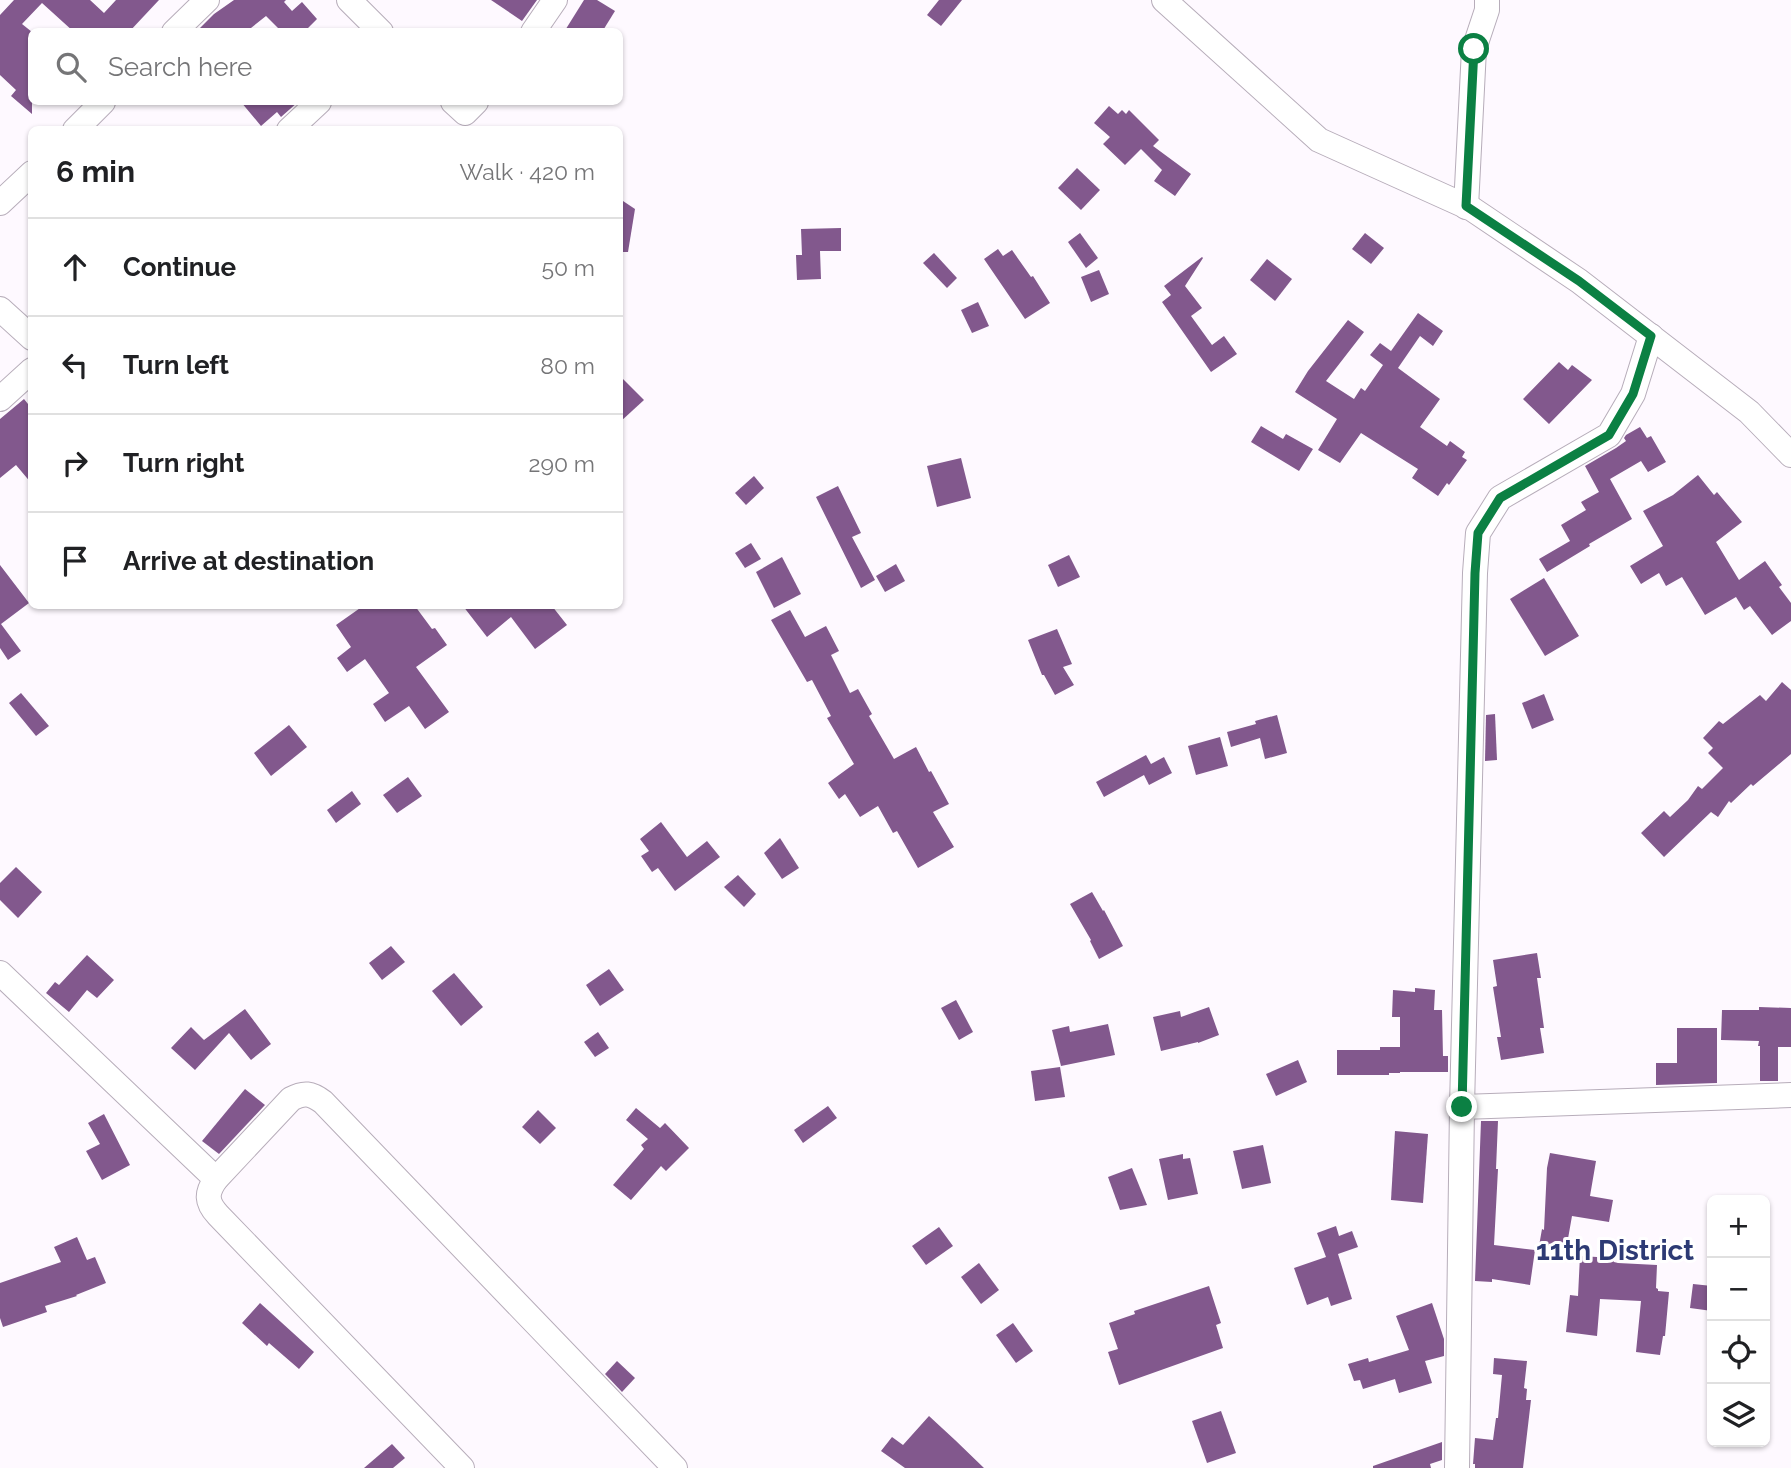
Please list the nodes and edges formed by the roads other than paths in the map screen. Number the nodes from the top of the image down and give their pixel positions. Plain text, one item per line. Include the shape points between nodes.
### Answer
1 (208, 0) edge
2 (349, 0) edge
3 (555, 0) edge
4 (1164, 0) edge
5 (1487, 0) edge
6 (178, 28) edge
7 (378, 28) edge
8 (536, 28) edge
9 (100, 105) edge
10 (316, 105) edge
11 (456, 105) edge
12 (473, 105) edge
13 (79, 126) edge
14 (293, 126) edge
15 (28, 177) edge
16 (0, 203) edge
17 (1466, 206) junction
18 (0, 309) edge
19 (28, 334) edge
20 (1651, 336) junction
21 (28, 374) edge
22 (0, 399) edge
23 (1791, 455) edge
24 (0, 973) edge
25 (1791, 1095) edge
26 (1462, 1107) junction
27 (216, 1179) junction
28 (462, 1468) edge
29 (675, 1468) edge
30 (1457, 1468) edge

1 - 6 street
2 - 7 street
3 - 8 street
4 - 17 street via 1319,140
5 - 17 street via 1474,49
9 - 13 street
10 - 14 street
11 - 12 street via 465,113
15 - 16 street
17 - 20 street via 1579,281
18 - 19 street
20 - 23 street via 1749,412
20 - 26 street via 1633,394 1609,435 1500,498 1478,533
21 - 22 street
24 - 27 street
25 - 26 street
26 - 30 street
27 - 28 street via 209,1188 212,1209
27 - 29 street via 290,1099 312,1094

